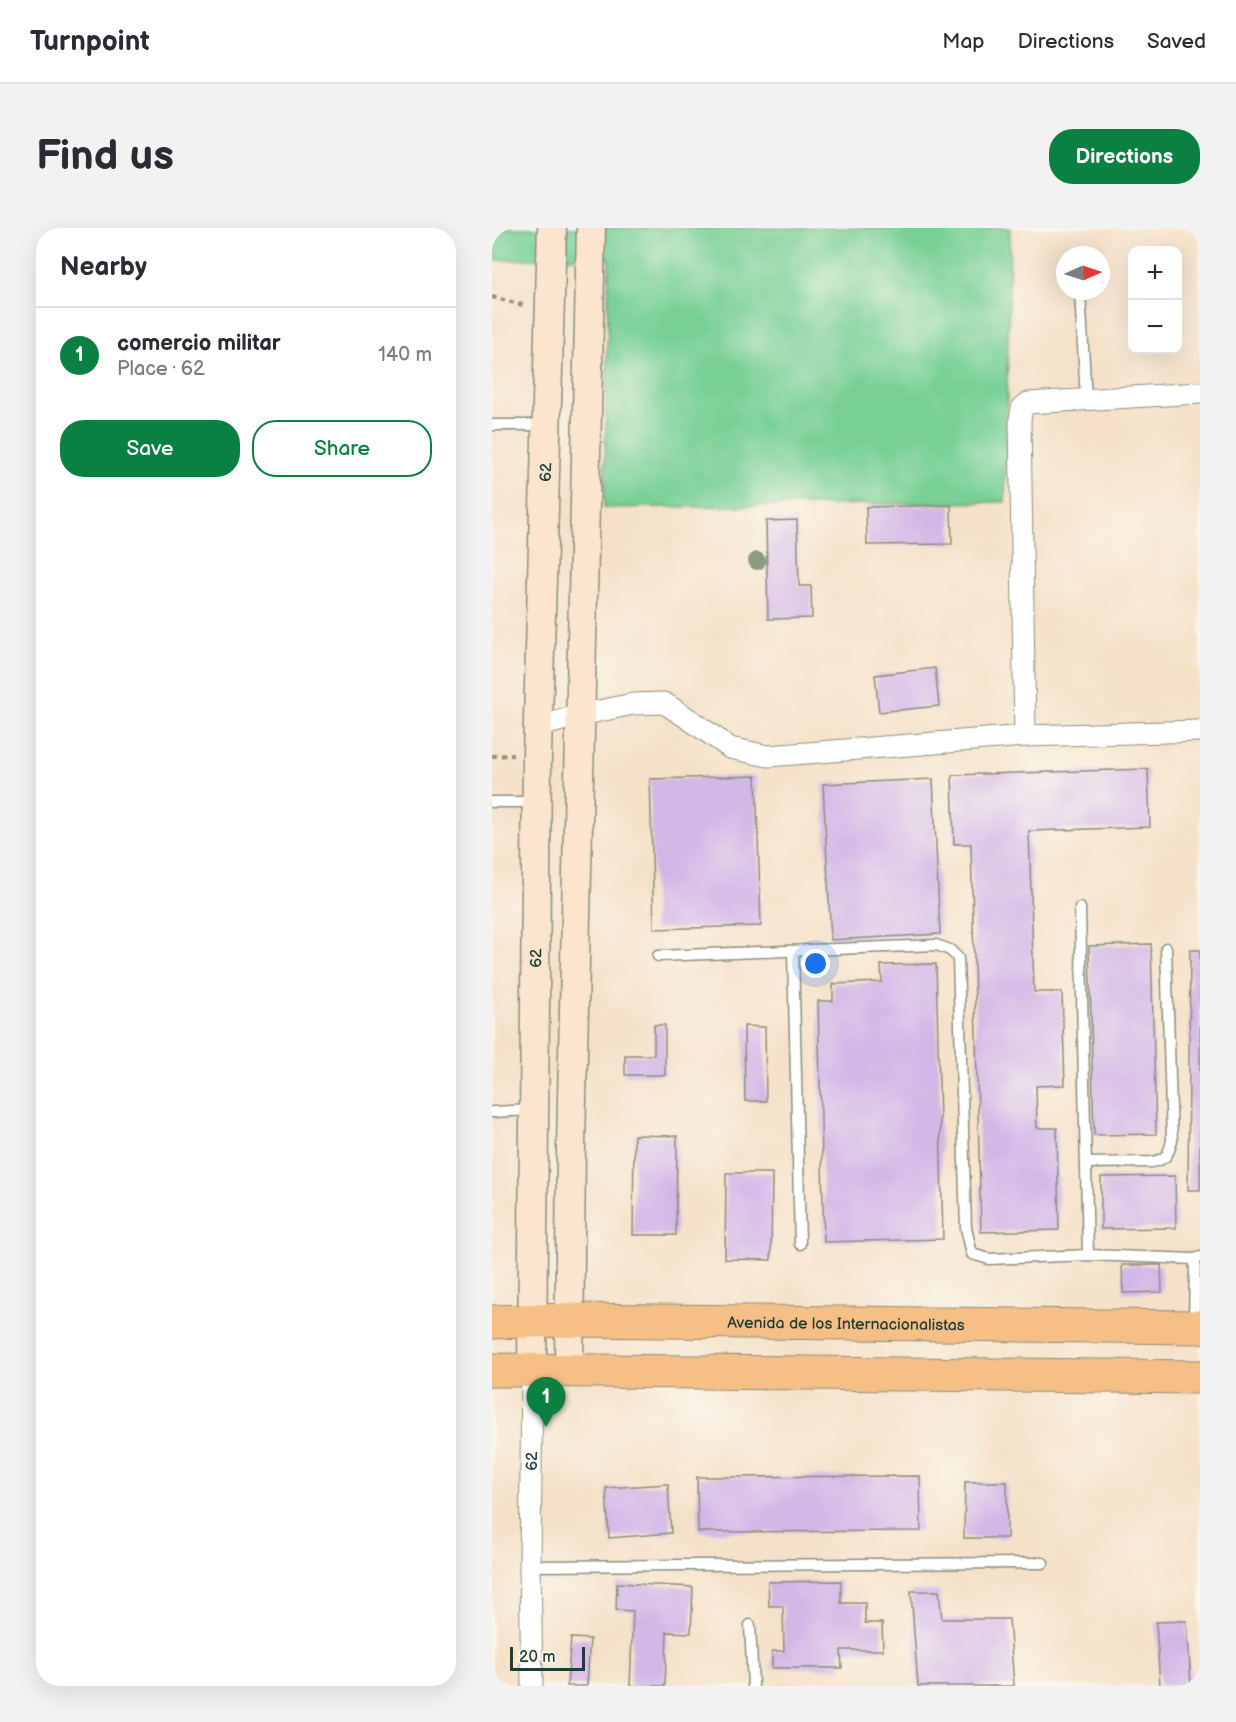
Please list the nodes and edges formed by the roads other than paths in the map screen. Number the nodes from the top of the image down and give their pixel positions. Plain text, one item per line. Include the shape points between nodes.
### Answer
1 (552, 228) edge
2 (591, 228) edge
3 (1080, 300) edge
4 (1200, 393) edge
5 (1086, 400) junction
6 (492, 425) edge
7 (546, 425) junction
8 (580, 715) junction
9 (538, 727) junction
10 (1200, 731) edge
11 (1025, 736) junction
12 (492, 802) edge
13 (537, 802) junction
14 (1080, 908) dead end
15 (1166, 948) dead end
16 (793, 951) junction
17 (658, 956) dead end
18 (533, 1110) junction
19 (492, 1112) edge
20 (1086, 1163) junction
21 (800, 1244) dead end
22 (1088, 1255) junction
23 (1197, 1258) edge
24 (570, 1320) junction
25 (532, 1321) junction
26 (492, 1322) edge
27 (1197, 1327) edge
28 (492, 1370) edge
29 (532, 1370) junction
30 (569, 1371) junction
31 (1200, 1377) edge
32 (1043, 1563) dead end
33 (530, 1566) junction
34 (750, 1624) dead end
35 (531, 1686) edge
36 (753, 1686) edge

1 - 7 street, 62
2 - 8 street
3 - 5 lane
4 - 5 street
5 - 11 street via 1028,404 1022,408
6 - 7 lane
7 - 9 street, 62
8 - 9 street
8 - 11 street via 633,704 664,703 730,748 768,756
8 - 24 street
9 - 13 street, 62
10 - 11 street
12 - 13 lane
13 - 18 street, 62
14 - 20 lane
15 - 20 lane via 1172,1141 1168,1154 1152,1162
16 - 17 lane
16 - 21 lane
16 - 22 lane via 936,945 951,950 958,958 966,1228 972,1254 989,1259
18 - 19 lane
18 - 25 street, 62
20 - 22 lane
22 - 23 lane
23 - 27 lane
24 - 25 highway, Avenida de los Internacionalistas
24 - 27 highway, Avenida de los Internacionalistas
24 - 30 street
25 - 26 highway, Avenida de los Internacionalistas
25 - 29 street, 62
28 - 29 highway
29 - 30 highway
29 - 33 street, 62
30 - 31 highway
32 - 33 lane
33 - 35 street, 62
34 - 36 lane

